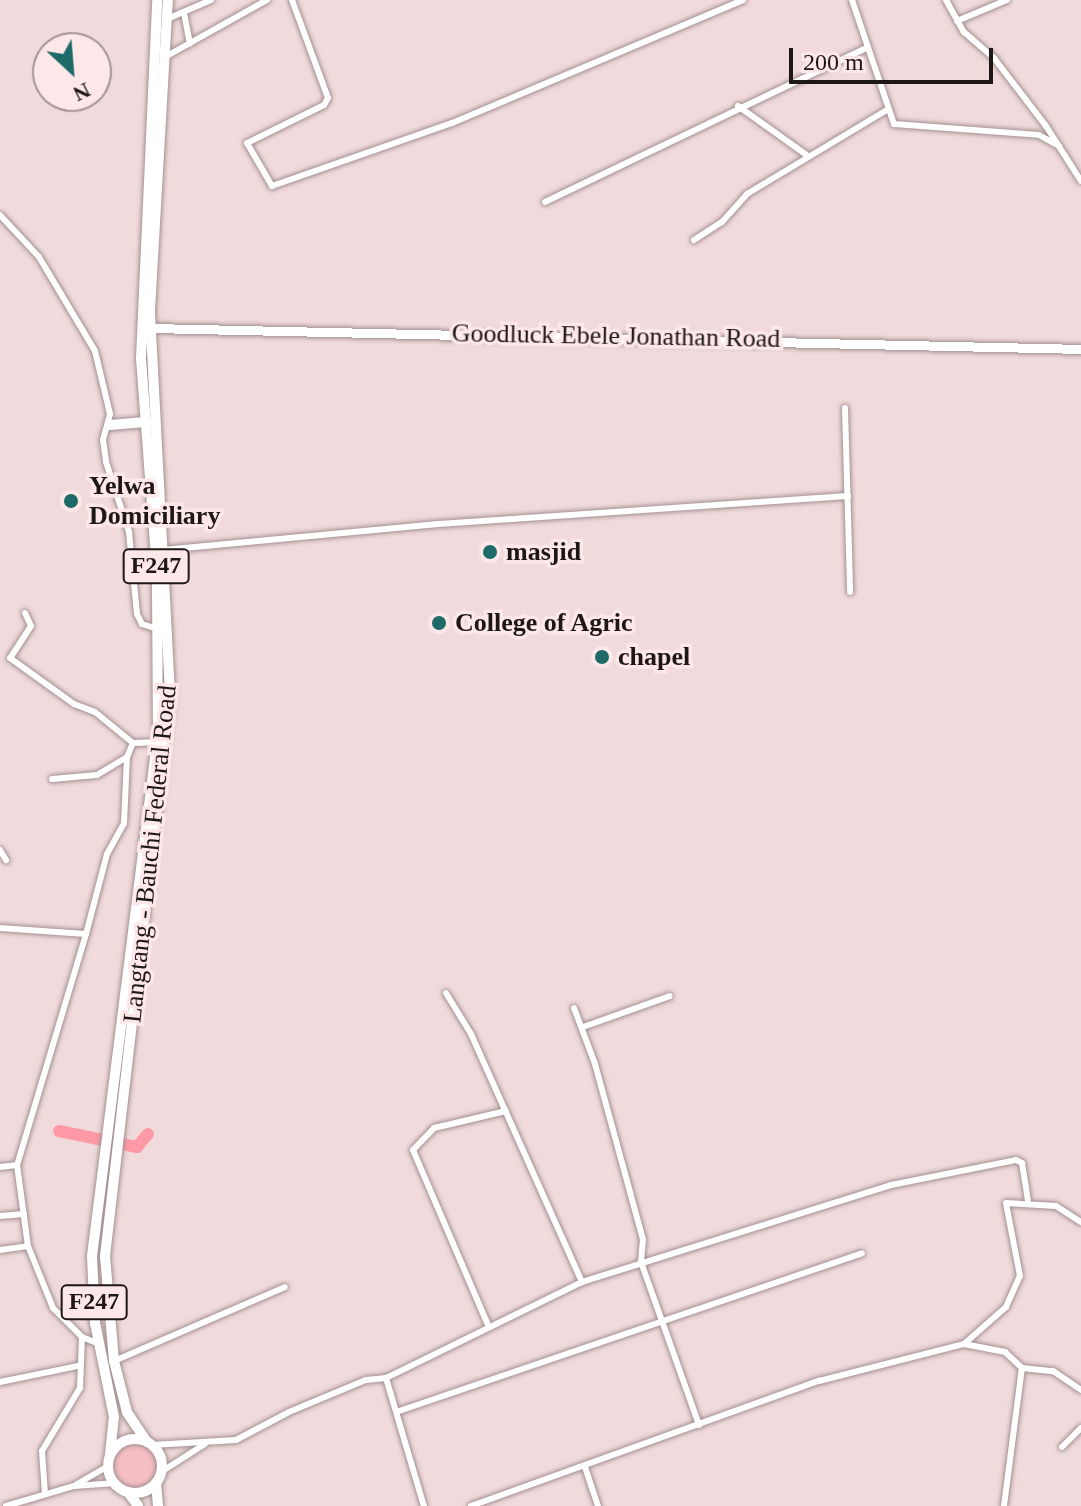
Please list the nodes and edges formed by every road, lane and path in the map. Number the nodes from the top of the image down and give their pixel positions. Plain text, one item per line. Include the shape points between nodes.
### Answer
1 (157, 0) edge
2 (168, 0) edge
3 (211, 0) edge
4 (267, 0) edge
5 (292, 0) edge
6 (743, 0) edge
7 (852, 0) edge
8 (946, 0) edge
9 (1007, 0) edge
10 (184, 13) junction
11 (167, 19) junction
12 (957, 21) junction
13 (190, 43) junction
14 (868, 47) junction
15 (160, 61) junction
16 (738, 106) junction
17 (887, 110) junction
18 (1059, 146) junction
19 (808, 156) junction
20 (1081, 181) edge
21 (545, 202) dead end
22 (0, 215) edge
23 (694, 240) dead end
24 (151, 328) junction
25 (1081, 349) edge
26 (845, 408) dead end
27 (156, 420) junction
28 (143, 423) junction
29 (110, 425) junction
30 (848, 496) junction
31 (161, 550) junction
32 (850, 592) dead end
33 (25, 613) dead end
34 (157, 629) junction
35 (156, 742) junction
36 (133, 743) junction
37 (127, 757) junction
38 (52, 779) dead end
39 (0, 850) edge
40 (6, 860) dead end
41 (0, 928) edge
42 (86, 934) junction
43 (446, 993) dead end
44 (670, 996) dead end
45 (574, 1008) dead end
46 (583, 1027) junction
47 (506, 1111) junction
48 (112, 1130) junction
49 (109, 1150) junction
50 (17, 1165) junction
51 (0, 1167) edge
52 (1028, 1200) junction
53 (24, 1214) junction
54 (0, 1216) edge
55 (1081, 1222) edge
56 (28, 1246) junction
57 (0, 1250) edge
58 (862, 1253) dead end
59 (641, 1262) junction
60 (582, 1282) junction
61 (285, 1287) dead end
62 (660, 1319) junction
63 (488, 1325) junction
64 (82, 1337) junction
65 (99, 1344) junction
66 (964, 1344) junction
67 (114, 1361) junction
68 (78, 1366) junction
69 (1022, 1368) junction
70 (386, 1378) junction
71 (0, 1382) edge
72 (1081, 1390) edge
73 (399, 1411) junction
74 (699, 1425) junction
75 (1081, 1428) edge
76 (207, 1442) junction
77 (149, 1443) junction
78 (1062, 1447) dead end
79 (109, 1460) junction
80 (585, 1467) junction
81 (161, 1472) junction
82 (113, 1483) junction
83 (156, 1483) junction
84 (74, 1486) junction
85 (128, 1492) junction
86 (45, 1494) junction
87 (6, 1506) edge
88 (138, 1506) edge
89 (158, 1506) edge
90 (424, 1506) edge
91 (471, 1506) edge
92 (598, 1506) edge
93 (1004, 1506) edge

1 - 15 main road, F247
2 - 11 main road, Langtang - Bauchi Federal Road / F247
3 - 10 street
4 - 13 street
5 - 6 street via 328,98 324,105 247,143 272,186 452,123
7 - 14 street
8 - 12 street
9 - 12 street
10 - 11 street
10 - 13 street
11 - 15 main road, Langtang - Bauchi Federal Road / F247
12 - 18 street via 978,48 994,58
13 - 15 street
14 - 16 street
14 - 17 street
15 - 24 main road, Langtang - Bauchi Federal Road / F247
15 - 28 main road, F247 via 143,259
16 - 19 street
16 - 21 street
17 - 18 street via 897,125 1039,135
17 - 19 street
18 - 20 street
19 - 23 street via 747,194 722,222
22 - 29 street via 39,257 91,342
24 - 25 main road, Goodluck Ebele Jonathan Road
24 - 27 main road, Langtang - Bauchi Federal Road / F247
26 - 30 street
27 - 28 main road
27 - 31 main road, Langtang - Bauchi Federal Road / F247
28 - 29 main road
28 - 31 main road, F247
29 - 34 street via 103,440 106,462 129,532 137,614 142,624
30 - 31 street
30 - 32 street
31 - 34 main road, F247
31 - 48 main road, Langtang - Bauchi Federal Road / F247 via 167,740
33 - 36 street via 31,626 10,658
34 - 35 main road, F247
35 - 36 street
35 - 48 main road, F247
36 - 37 street
37 - 38 street via 97,775
37 - 42 street via 124,823 107,854
39 - 40 street
41 - 42 street
42 - 50 street
43 - 47 street
44 - 46 street
45 - 46 street
46 - 59 street via 643,1239
47 - 60 street
47 - 63 street via 434,1128 413,1150
48 - 49 main road, F247
49 - 65 main road, F247 via 92,1256
49 - 67 main road, F247 via 105,1256
50 - 51 street
50 - 53 street
52 - 55 street via 1056,1206
52 - 59 street via 1022,1163 1010,1160 891,1185
52 - 66 street via 1006,1203 1020,1276 1010,1300
53 - 54 street
53 - 56 street
56 - 57 street
56 - 64 street via 53,1308
58 - 62 street
59 - 60 street
59 - 62 street
60 - 63 street via 520,1315
61 - 67 street
62 - 73 street
62 - 74 street
63 - 70 street
64 - 65 street
64 - 68 street
65 - 79 main road, F247 via 114,1417
66 - 69 street via 1005,1352
66 - 74 street via 819,1381
67 - 77 main road, F247 via 127,1412
68 - 71 street
68 - 86 street via 77,1396 42,1451
69 - 72 street via 1053,1371
69 - 93 street
70 - 73 street
70 - 76 street via 366,1380 236,1440
73 - 90 street
74 - 80 street
75 - 78 street
76 - 77 street
76 - 81 street
77 - 79 main road via 129,1440
77 - 81 main road, F247
79 - 82 main road, F247
79 - 84 street
80 - 91 street
80 - 92 street
81 - 83 main road
82 - 84 street
82 - 85 main road
83 - 85 main road
83 - 89 main road
84 - 86 street
85 - 88 main road
86 - 87 street

